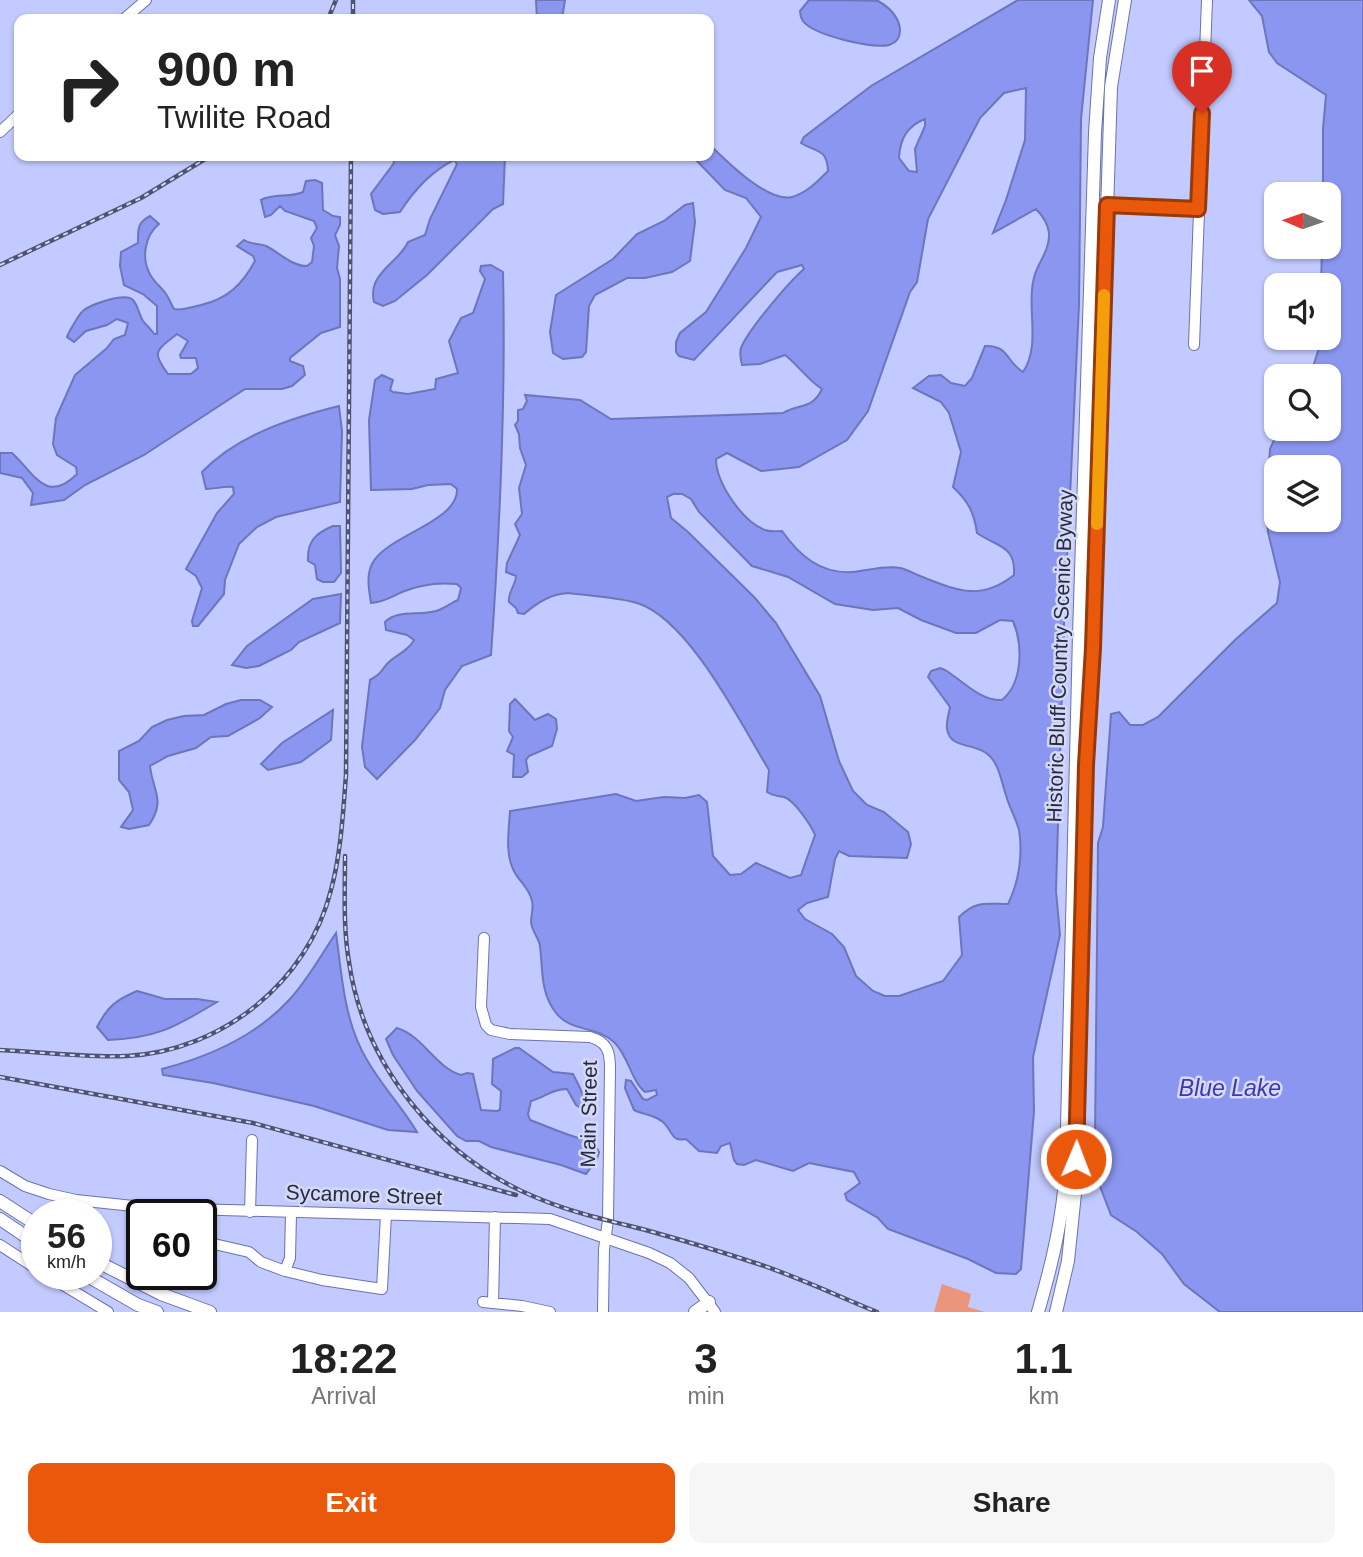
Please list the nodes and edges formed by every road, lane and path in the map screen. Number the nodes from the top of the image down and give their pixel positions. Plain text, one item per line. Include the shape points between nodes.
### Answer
1 (146, 0) edge
2 (1109, 0) edge
3 (1125, 0) edge
4 (1207, 0) edge
5 (130, 14) edge
6 (14, 119) edge
7 (0, 132) edge
8 (1093, 205) junction
9 (1107, 205) junction
10 (1198, 209) junction
11 (1194, 345) dead end
12 (484, 938) dead end
13 (252, 1140) dead end
14 (0, 1171) edge
15 (0, 1201) edge
16 (250, 1212) junction
17 (291, 1213) junction
18 (21, 1215) edge
19 (386, 1215) junction
20 (495, 1217) junction
21 (0, 1219) edge
22 (21, 1233) edge
23 (605, 1240) junction
24 (217, 1244) edge
25 (0, 1245) edge
26 (21, 1259) edge
27 (112, 1269) edge
28 (285, 1271) junction
29 (72, 1290) edge
30 (112, 1290) edge
31 (712, 1307) edge
32 (108, 1312) edge
33 (157, 1312) edge
34 (210, 1312) edge
35 (550, 1312) edge
36 (603, 1312) edge
37 (695, 1312) edge
38 (1038, 1312) edge
39 (1056, 1312) edge

1 - 5 street
2 - 8 main road, Historic Bluff Country Scenic Byway via 1100,58
3 - 9 main road, Historic Bluff Country Scenic Byway via 1111,87
4 - 10 street
6 - 7 street
8 - 9 street
8 - 38 main road, Historic Bluff Country Scenic Byway via 1066,1168 1056,1244
9 - 10 street
9 - 39 main road, Historic Bluff Country Scenic Byway via 1076,1184 1068,1261
10 - 11 street
12 - 23 street, Main Street via 481,1007 491,1030 590,1037 609,1050
13 - 16 street
14 - 16 street, Sycamore Street via 25,1186 76,1200
15 - 18 main road
16 - 17 street, Sycamore Street
17 - 19 street, Sycamore Street
17 - 28 street via 290,1258
19 - 20 street, Sycamore Street
19 - 28 street via 382,1289
20 - 23 street, Sycamore Street via 550,1219
20 - 35 street via 488,1302
21 - 22 main road
23 - 31 street, Sycamore Street via 670,1263
23 - 36 street, Main Street
24 - 28 street via 249,1251 261,1262
25 - 26 street
27 - 34 main road
29 - 32 street
30 - 33 main road
31 - 37 main road

